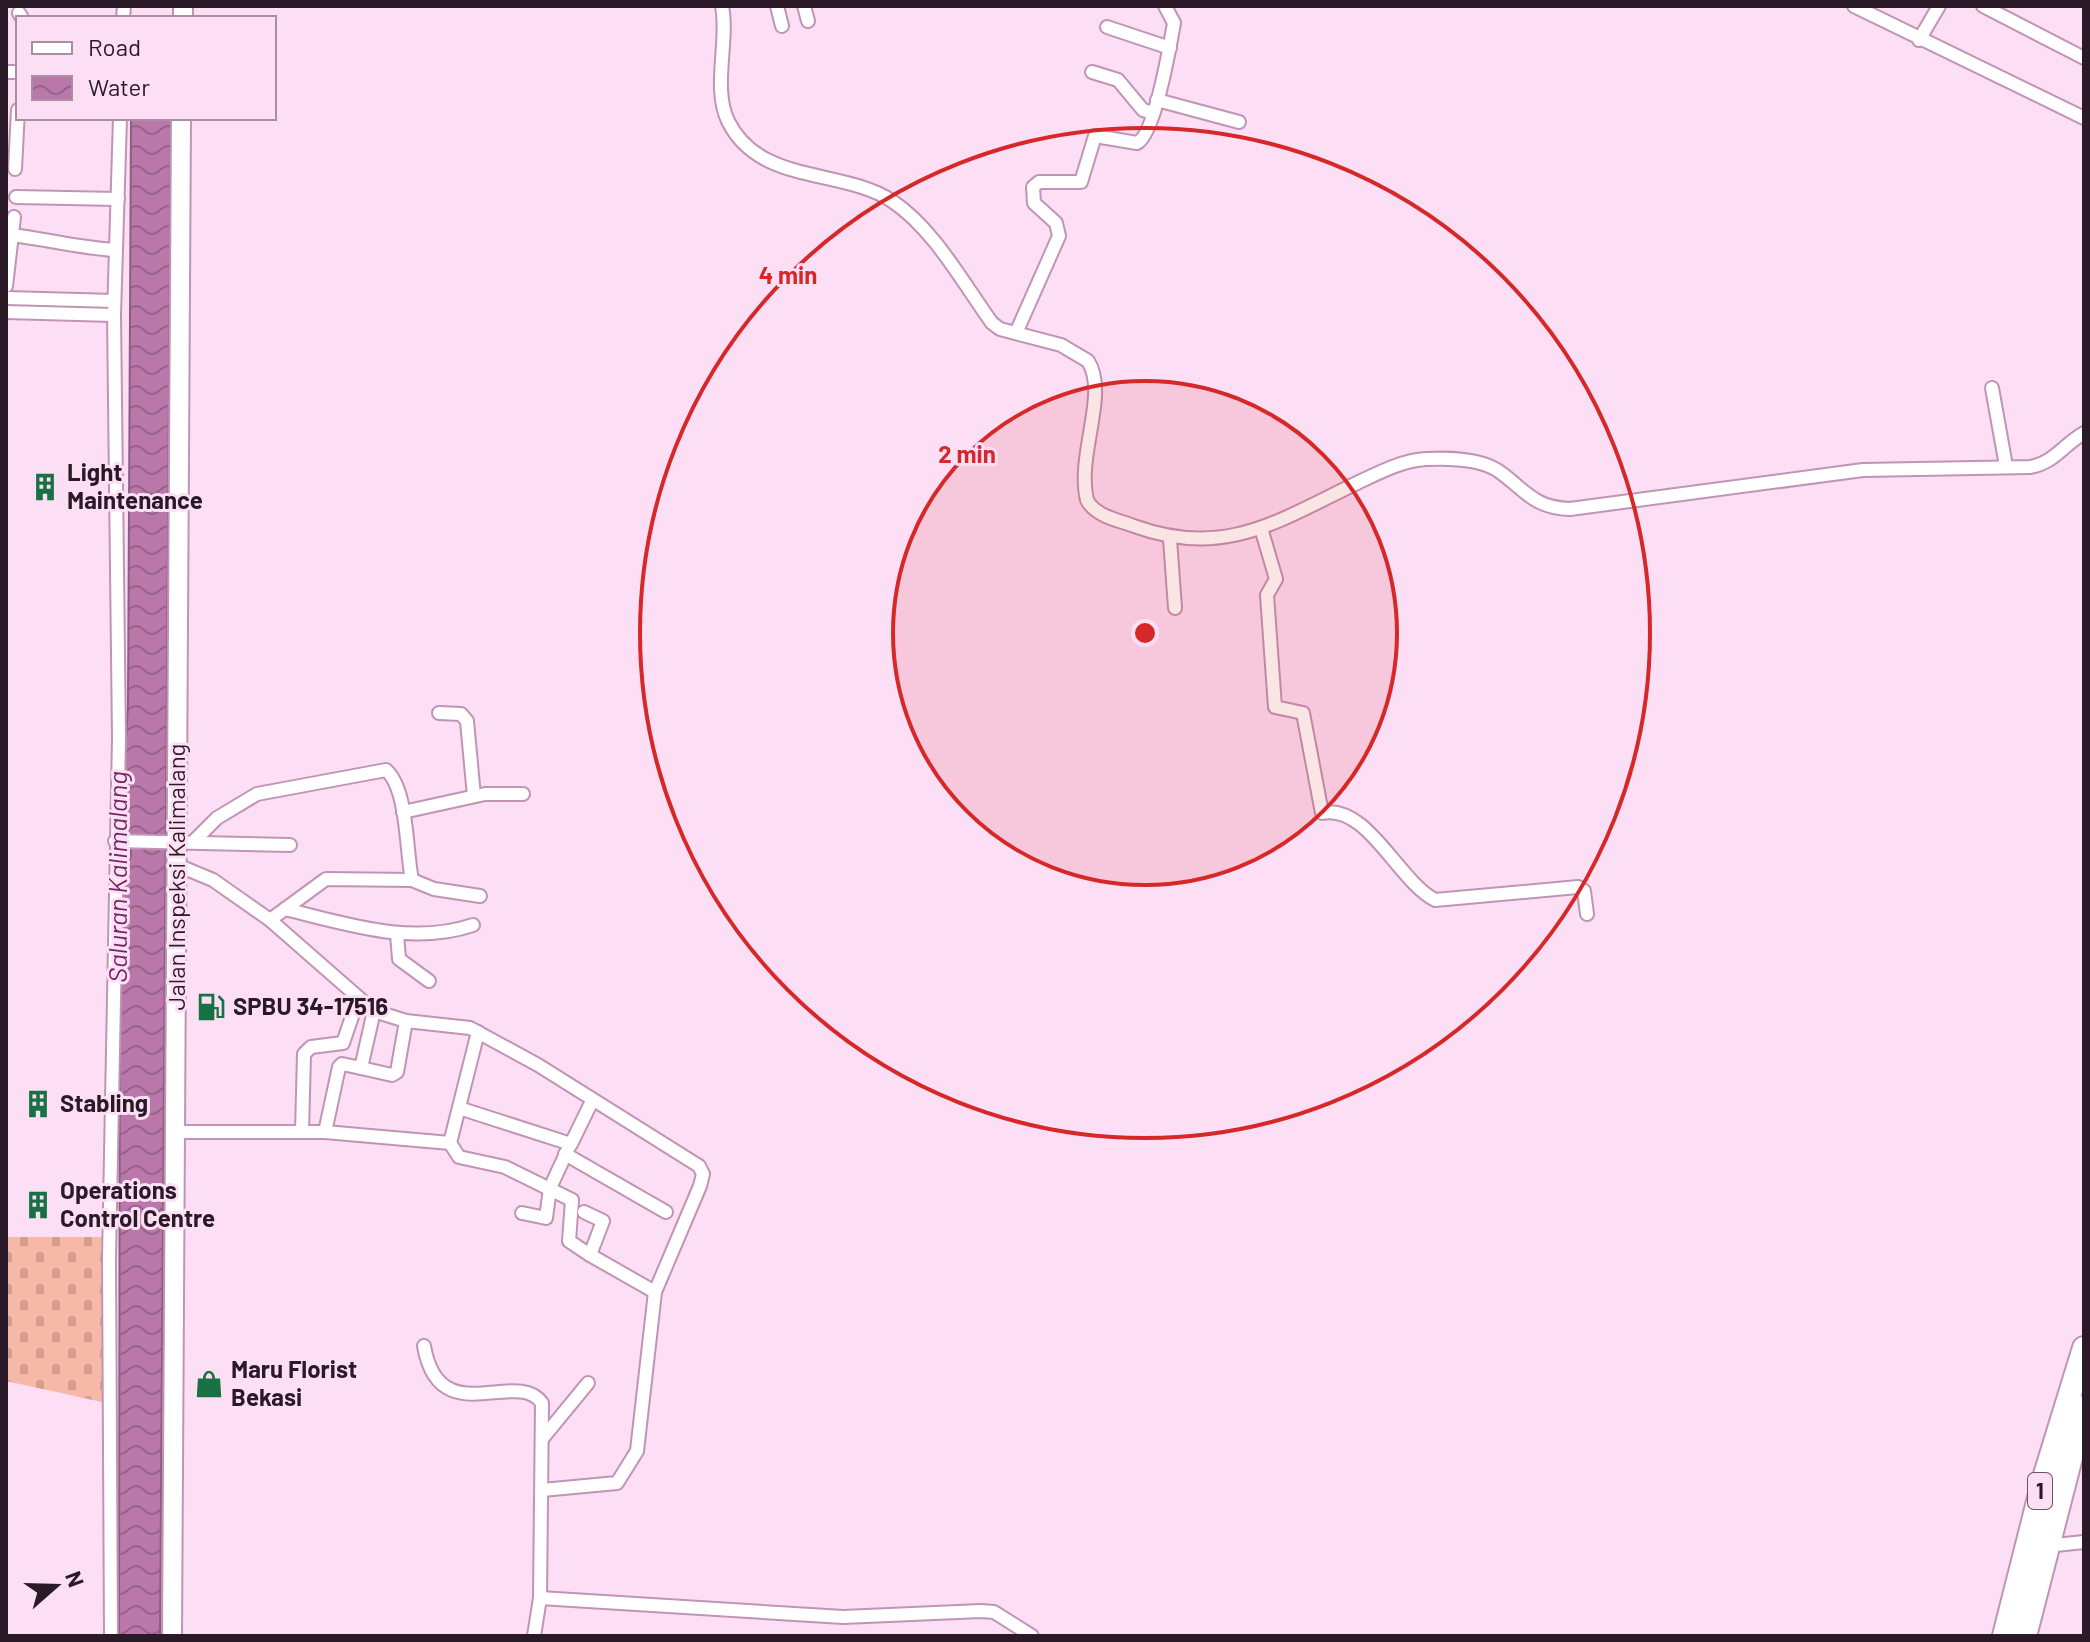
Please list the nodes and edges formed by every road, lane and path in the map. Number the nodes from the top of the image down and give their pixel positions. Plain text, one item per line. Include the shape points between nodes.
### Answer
1 (722, 6) edge
2 (777, 6) edge
3 (804, 6) edge
4 (1165, 6) edge
5 (1854, 6) edge
6 (1939, 6) edge
7 (1983, 6) edge
8 (808, 21) dead end
9 (782, 26) dead end
10 (1107, 27) dead end
11 (1919, 40) junction
12 (1170, 48) junction
13 (2084, 58) edge
14 (1092, 72) dead end
15 (1155, 106) junction
16 (2084, 118) edge
17 (16, 120) edge
18 (120, 120) edge
19 (181, 120) edge
20 (1239, 122) dead end
21 (10, 154) edge
22 (15, 169) dead end
23 (16, 197) dead end
24 (118, 199) junction
25 (14, 217) dead end
26 (11, 235) junction
27 (115, 250) junction
28 (6, 286) edge
29 (6, 298) edge
30 (114, 301) junction
31 (6, 312) edge
32 (114, 315) junction
33 (1016, 333) junction
34 (1992, 388) dead end
35 (2084, 433) edge
36 (2006, 466) junction
37 (1261, 528) junction
38 (1170, 539) junction
39 (1175, 608) dead end
40 (439, 713) dead end
41 (523, 794) dead end
42 (474, 796) junction
43 (403, 812) junction
44 (180, 840) junction
45 (119, 841) junction
46 (290, 845) dead end
47 (177, 865) junction
48 (412, 880) junction
49 (480, 896) dead end
50 (285, 909) junction
51 (1587, 914) dead end
52 (270, 920) junction
53 (473, 925) dead end
54 (397, 934) junction
55 (429, 981) dead end
56 (358, 999) junction
57 (374, 1011) junction
58 (406, 1021) junction
59 (478, 1032) junction
60 (361, 1068) junction
61 (592, 1101) junction
62 (459, 1108) junction
63 (175, 1132) junction
64 (302, 1132) junction
65 (325, 1132) junction
66 (450, 1143) junction
67 (568, 1149) junction
68 (550, 1188) junction
69 (584, 1212) dead end
70 (666, 1212) dead end
71 (522, 1213) dead end
72 (590, 1255) junction
73 (655, 1292) junction
74 (424, 1346) dead end
75 (2084, 1348) edge
76 (588, 1383) dead end
77 (2084, 1407) edge
78 (542, 1439) junction
79 (542, 1490) junction
80 (2084, 1542) edge
81 (2046, 1546) junction
82 (540, 1598) junction
83 (111, 1636) edge
84 (172, 1636) edge
85 (534, 1636) edge
86 (1032, 1636) edge
87 (2004, 1636) edge
88 (2025, 1636) edge

1 - 33 street via 723,105 741,140 774,163 878,192 895,203 917,221 992,323
2 - 9 street
3 - 8 street
4 - 12 street via 1174,23
5 - 11 street
6 - 11 street
7 - 13 street
10 - 12 street
11 - 16 street
12 - 15 street
14 - 15 street via 1118,80 1143,110
15 - 20 street
15 - 33 street via 1139,142 1095,136 1081,182 1039,182 1033,187 1034,203 1056,223 1059,236
17 - 21 street
18 - 24 street
19 - 44 main road, Jalan Inspeksi Kalimalang
21 - 22 street
23 - 24 street
24 - 27 street
25 - 26 street
26 - 27 street
26 - 28 street
27 - 30 street
29 - 30 street
30 - 32 street
31 - 32 street
32 - 45 street
33 - 38 street via 1061,345 1088,361 1093,371 1095,402 1083,472 1091,506
34 - 36 street
35 - 36 street via 2049,462
36 - 37 street via 1863,470 1570,509 1532,499 1486,465 1426,459 1386,470
37 - 38 street via 1224,537
37 - 51 street via 1276,579 1267,595 1275,707 1303,713 1322,813 1351,818 1435,900 1578,887 1584,891
38 - 39 street
40 - 42 street via 461,714 467,721
41 - 42 street
42 - 43 street
43 - 44 street via 391,774 381,770 257,794
43 - 48 street
44 - 45 street
44 - 46 street
44 - 47 main road, Jalan Inspeksi Kalimalang
45 - 83 street via 109,1259
47 - 52 street via 213,880
47 - 63 main road, Jalan Inspeksi Kalimalang
48 - 49 street
48 - 50 street via 326,879
50 - 52 street
50 - 54 street
52 - 56 street
53 - 54 street via 439,934
54 - 55 street via 399,959
56 - 57 street
56 - 64 street via 343,1043 311,1047 304,1054
57 - 58 street
57 - 60 street
58 - 59 street via 440,1022
58 - 60 street via 397,1072
59 - 61 street
59 - 62 street
60 - 65 street via 340,1065
61 - 67 street
61 - 73 street via 689,1159 703,1174
62 - 66 street
62 - 67 street
63 - 64 street
63 - 84 main road, Jalan Inspeksi Kalimalang
64 - 65 street
65 - 66 street
66 - 68 street via 459,1157 505,1167
67 - 68 street
67 - 70 street
68 - 71 street via 546,1218
68 - 72 street via 573,1201 569,1241
69 - 72 street via 603,1221
72 - 73 street
73 - 79 street via 637,1451 622,1480
74 - 78 street via 428,1368 439,1385 537,1396 542,1403
75 - 87 highway, 1
76 - 78 street
77 - 81 highway, 1
78 - 79 street
79 - 82 street
80 - 81 street
81 - 88 highway, 1
82 - 85 street
82 - 86 street via 843,1617 994,1612

